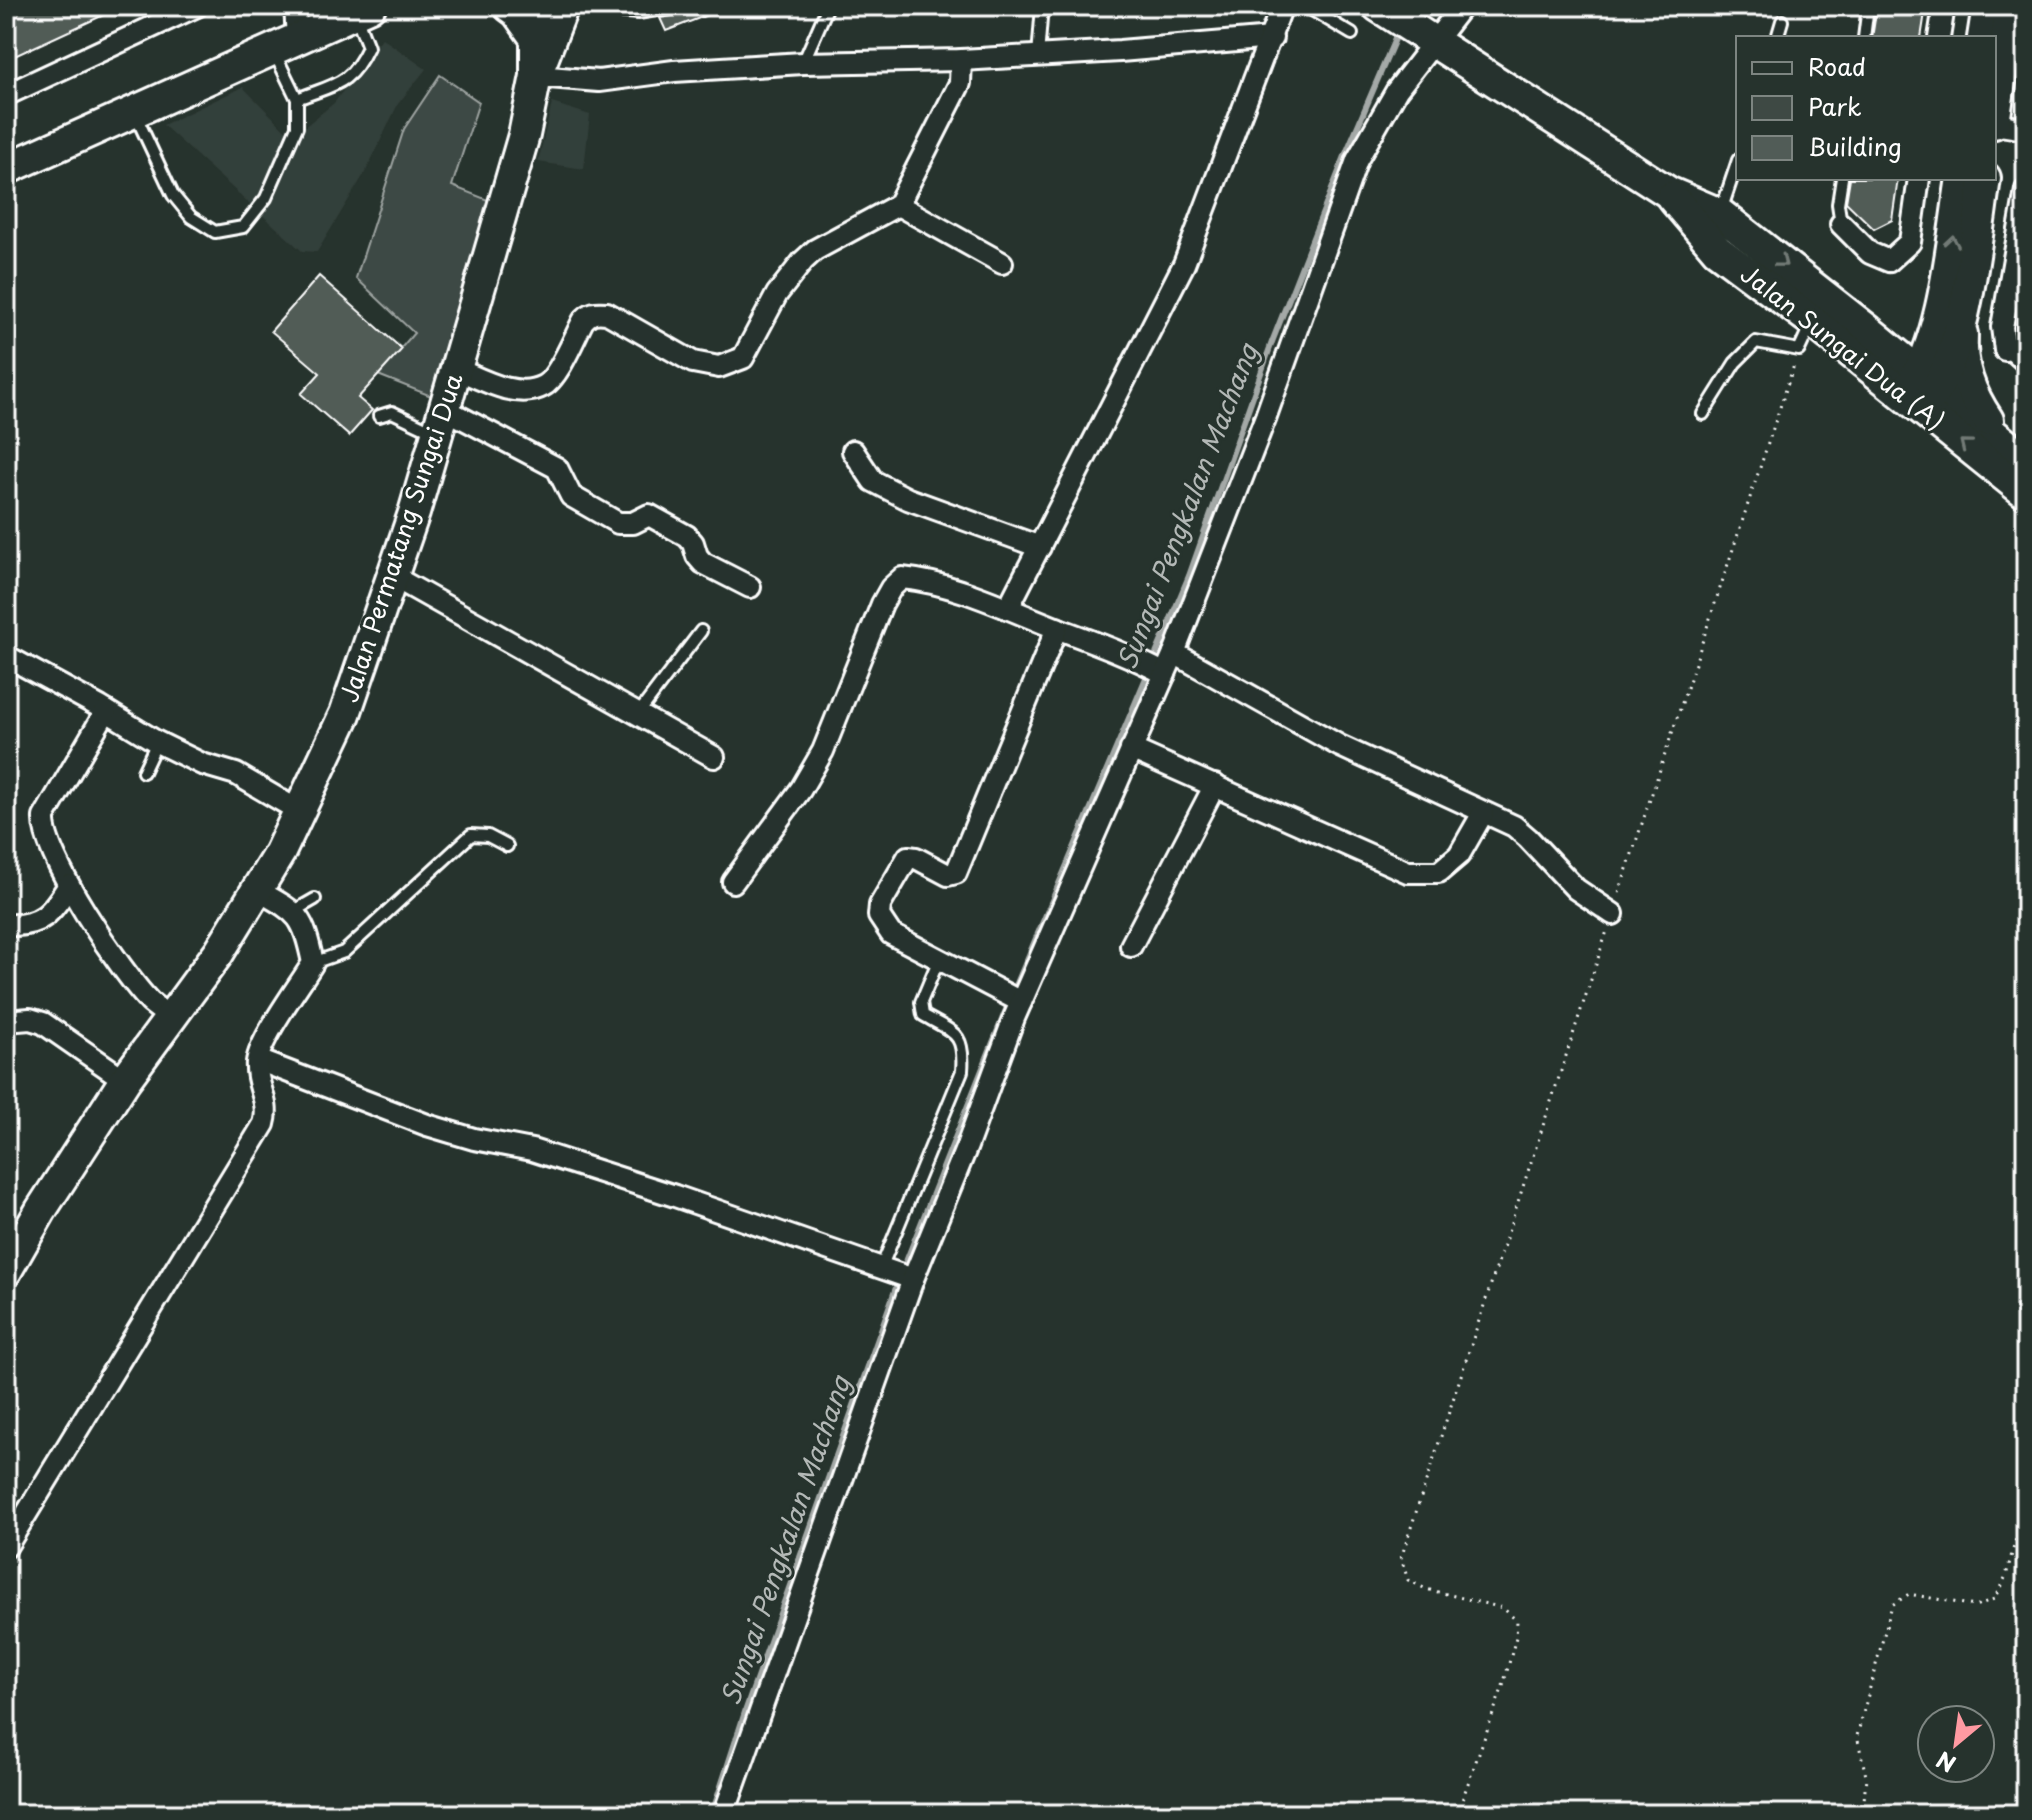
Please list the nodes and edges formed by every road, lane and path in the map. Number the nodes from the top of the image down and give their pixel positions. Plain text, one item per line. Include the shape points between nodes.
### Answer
1 (197, 6) edge
2 (295, 6) edge
3 (509, 6) edge
4 (536, 6) edge
5 (563, 6) edge
6 (682, 6) edge
7 (828, 6) edge
8 (1042, 6) edge
9 (1282, 6) edge
10 (1305, 6) edge
11 (1378, 6) edge
12 (1462, 6) edge
13 (1868, 6) edge
14 (1944, 6) edge
15 (1988, 6) edge
16 (2011, 6) edge
17 (355, 8) edge
18 (622, 8) edge
19 (1782, 21) dead end
20 (1352, 34) dead end
21 (1778, 36) edge
22 (1864, 36) edge
23 (1939, 36) edge
24 (1983, 36) edge
25 (1272, 38) junction
26 (537, 40) junction
27 (1436, 43) junction
28 (285, 44) junction
29 (1038, 56) junction
30 (961, 60) junction
31 (803, 63) junction
32 (536, 76) junction
33 (6, 95) edge
34 (297, 99) junction
35 (1996, 110) edge
36 (134, 112) junction
37 (1996, 124) edge
38 (2026, 129) edge
39 (1736, 166) edge
40 (6, 169) edge
41 (1842, 180) edge
42 (1919, 180) edge
43 (1962, 180) edge
44 (1985, 180) edge
45 (2026, 190) edge
46 (1668, 192) junction
47 (898, 205) junction
48 (1720, 214) junction
49 (1841, 224) joint
50 (2023, 228) edge
51 (1002, 263) dead end
52 (1954, 304) junction
53 (1812, 321) junction
54 (1869, 331) junction
55 (1799, 350) junction
56 (2005, 350) joint
57 (457, 369) junction
58 (2026, 369) edge
59 (1921, 390) junction
60 (1703, 414) dead end
61 (379, 416) dead end
62 (442, 422) junction
63 (2002, 441) junction
64 (853, 451) dead end
65 (2026, 461) edge
66 (2026, 493) edge
67 (1040, 547) junction
68 (394, 577) junction
69 (750, 587) dead end
70 (1008, 608) junction
71 (1057, 628) junction
72 (701, 631) dead end
73 (1174, 653) junction
74 (6, 656) edge
75 (1162, 673) junction
76 (106, 711) junction
77 (638, 714) junction
78 (157, 742) junction
79 (1131, 749) junction
80 (714, 757) dead end
81 (143, 772) dead end
82 (1215, 785) junction
83 (299, 811) junction
84 (1483, 813) junction
85 (507, 846) dead end
86 (733, 882) dead end
87 (69, 885) junction
88 (257, 890) junction
89 (315, 899) dead end
90 (294, 911) junction
91 (1613, 914) junction
92 (6, 925) edge
93 (1131, 946) dead end
94 (939, 959) junction
95 (313, 963) junction
96 (1021, 1002) junction
97 (169, 1017) junction
98 (6, 1021) edge
99 (258, 1060) junction
100 (125, 1080) junction
101 (881, 1268) junction
102 (6, 1271) edge
103 (913, 1279) junction
104 (2026, 1501) edge
105 (6, 1547) edge
106 (724, 1814) edge
107 (1457, 1814) edge
108 (1863, 1814) edge

1 - 33 street
2 - 28 street
3 - 26 main road
4 - 26 main road, Jalan Permatang Sungai Dua
5 - 18 lane
5 - 32 main road
6 - 18 lane via 638,13
7 - 31 lane
8 - 29 lane
9 - 25 street
10 - 20 lane
11 - 27 main road, Jalan Sungai Dua (A)
12 - 27 street
13 - 22 lane
14 - 23 street
15 - 24 main road
16 - 35 main road
17 - 28 main road
17 - 34 lane via 368,47 358,67 348,79
19 - 21 lane
25 - 29 street
25 - 67 street via 1184,264
26 - 32 main road, Jalan Permatang Sungai Dua
27 - 46 main road, Jalan Sungai Dua (A)
27 - 73 street via 1397,90 1357,160
28 - 34 lane
28 - 36 main road
29 - 30 street
30 - 31 street
30 - 47 street via 960,83
31 - 32 street via 599,81
32 - 57 main road, Jalan Permatang Sungai Dua
34 - 36 lane via 297,127 266,198 243,227 215,232 191,217 173,195
36 - 40 main road
37 - 38 street
39 - 48 lane
41 - 49 lane
42 - 49 street via 1910,242 1889,261 1870,253
52 -> 43 main road
44 - 52 main road
45 - 50 street
46 - 48 main road, Jalan Sungai Dua (A)
46 - 53 main road, Jalan Sungai Dua (A) via 1717,250
47 - 51 street
47 - 57 street via 803,261 777,294 743,358 732,364 693,362 597,312 583,321 544,386 518,390
48 -> 54 main road, Jalan Sungai Dua (A)
50 - 56 street via 2002,327
52 - 54 main road via 1905,332
52 - 59 main road
52 - 63 main road via 1966,375
53 - 55 lane
53 - 59 main road, Jalan Sungai Dua (A)
54 - 59 main road, Jalan Sungai Dua (A)
55 - 60 lane via 1756,342 1735,363
55 - 91 path
56 - 58 lane
57 - 62 main road, Jalan Permatang Sungai Dua
59 - 63 main road, Jalan Sungai Dua (A)
66 -> 59 main road, Jalan Sungai Dua (A)
61 - 62 lane via 392,412
62 - 68 main road, Jalan Permatang Sungai Dua
62 - 69 street via 557,468 571,496 618,523 633,523 651,511 687,536 703,563
63 - 65 main road, Jalan Sungai Dua (A)
64 - 67 street via 873,481 908,499
67 - 70 street
68 - 77 street
68 - 83 main road, Jalan Permatang Sungai Dua via 345,714
70 - 71 street
70 - 86 street via 923,580 902,578 891,588 823,751
71 - 75 street
71 - 94 street via 956,873 948,875 908,857 880,905 879,916 891,934
72 - 77 lane
73 - 75 street
73 - 84 street via 1340,746
74 - 76 street
75 - 79 street
76 - 78 street
76 - 87 street via 44,817 47,840
77 - 80 street
78 - 81 lane
78 - 83 street via 236,774
79 - 82 street
79 - 96 street
82 - 84 street via 1408,872 1439,872 1459,855
82 - 93 street
83 - 88 main road, Jalan Permatang Sungai Dua
84 - 91 street via 1514,826 1576,889
85 - 95 lane via 488,836 471,835 344,952
87 - 92 street via 44,917 26,926
87 - 97 street via 119,963
88 - 90 street
88 - 97 main road, Jalan Permatang Sungai Dua via 219,952
89 - 90 lane
90 - 95 street via 308,937
91 - 107 path via 1401,1558 1408,1580 1503,1608 1517,1621 1503,1686
94 - 96 street
94 - 101 lane via 921,1002 923,1015 955,1034 964,1047 962,1071
95 - 99 street
96 - 103 street
97 - 100 main road, Jalan Permatang Sungai Dua
98 - 100 street via 43,1023
99 - 101 street via 427,1125 532,1150
99 - 105 street via 268,1111 258,1136
100 - 102 main road, Jalan Permatang Sungai Dua
101 - 103 street
103 - 106 street
104 - 108 path via 2006,1576 1994,1599 1975,1606 1909,1594 1892,1605 1857,1736 1866,1776

